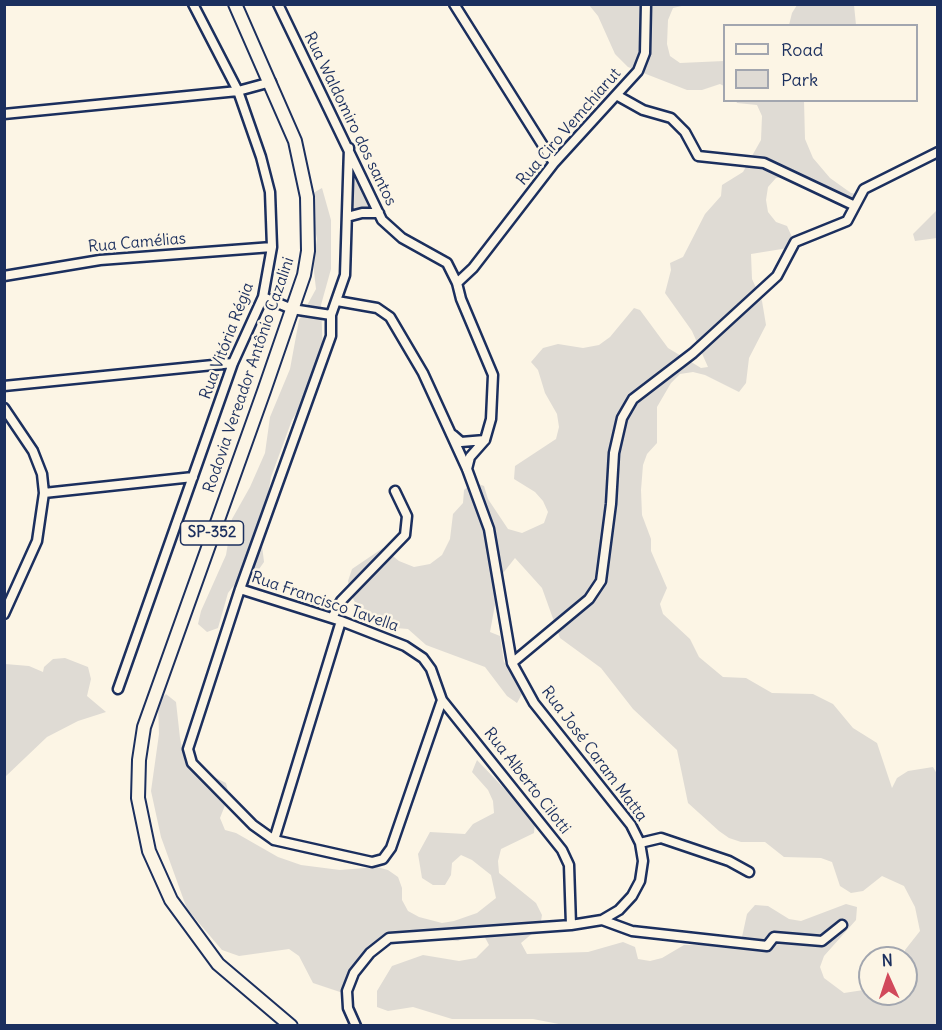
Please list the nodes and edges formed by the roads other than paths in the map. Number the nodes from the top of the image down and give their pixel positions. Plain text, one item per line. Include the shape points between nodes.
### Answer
1 (193, 4) edge
2 (235, 4) edge
3 (278, 4) edge
4 (454, 4) edge
5 (646, 4) edge
6 (271, 82) junction
7 (238, 91) junction
8 (618, 96) junction
9 (4, 114) edge
10 (349, 148) junction
11 (938, 152) edge
12 (554, 163) junction
13 (854, 205) junction
14 (379, 213) junction
15 (347, 217) junction
16 (272, 247) junction
17 (4, 276) edge
18 (457, 283) junction
19 (263, 297) junction
20 (337, 301) junction
21 (292, 309) junction
22 (331, 315) junction
23 (233, 363) junction
24 (4, 386) edge
25 (4, 408) edge
26 (450, 432) junction
27 (485, 440) junction
28 (467, 469) junction
29 (193, 477) junction
30 (395, 490) dead end
31 (44, 493) junction
32 (240, 589) junction
33 (9, 595) edge
34 (4, 614) edge
35 (332, 618) junction
36 (341, 621) junction
37 (512, 663) junction
38 (118, 689) dead end
39 (442, 700) junction
40 (274, 840) junction
41 (640, 843) junction
42 (749, 872) dead end
43 (602, 920) junction
44 (571, 925) junction
45 (842, 925) dead end
46 (291, 1026) edge
47 (356, 1026) edge

1 - 7 street, Rua Vitória Régia
2 - 6 main road, Rodovia Vereador Antônio Cazalini / SP-352
3 - 10 street, Rua Waldomiro dos santos
4 - 12 street
5 - 8 street, Rua Ciro Vemchiarut via 645,53 638,71
6 - 7 street
6 - 21 main road, Rodovia Vereador Antônio Cazalini / SP-352 via 295,141 307,197 308,250
7 - 9 street
7 - 16 street, Rua Vitória Régia via 270,192
8 - 12 street, Rua Ciro Vemchiarut
8 - 13 street via 643,110 671,117 698,156 764,163
10 - 14 street, Rua Waldomiro dos santos
10 - 15 street
11 - 13 street via 864,189
12 - 18 street, Rua Ciro Vemchiarut via 473,268
13 - 37 street via 847,221 795,242 777,276 693,353 633,399 622,418 614,453 601,581 589,599
14 - 15 street
14 - 18 street, Rua Waldomiro dos santos via 402,238 447,263
15 - 20 street via 345,275
16 - 17 street, Rua Camélias via 100,260
16 - 19 street, Rua Vitória Régia
18 - 27 street, Rua Waldomiro dos santos via 493,375 491,419
19 - 21 street
19 - 23 street, Rua Vitória Régia
20 - 22 street
20 - 26 street, Rua José Caram Matta via 377,308 390,318 423,373
21 - 22 street
21 - 46 main road, Rodovia Vereador Antônio Cazalini / SP-352 via 154,694 138,760 142,826 159,878 171,900 218,964
22 - 32 street via 331,336
23 - 24 street
23 - 29 street, Rua Vitória Régia
25 - 31 street via 33,452
26 - 27 street via 461,442
26 - 28 street, Rua José Caram Matta
27 - 28 street via 470,457
28 - 37 street, Rua José Caram Matta via 489,529
29 - 31 street
29 - 38 street, Rua Vitória Régia
30 - 35 street via 407,516 405,535 341,601
31 - 33 street via 37,541
32 - 35 street, Rua Francisco Tavella
32 - 40 street via 188,748 192,763 253,825
33 - 34 street
35 - 36 street, Rua Francisco Tavella
36 - 39 street, Rua Francisco Tavella via 405,646 423,658
36 - 40 street
37 - 41 street, Rua José Caram Matta via 534,703 631,825
39 - 40 street via 391,848 383,859 372,862
39 - 44 street, Rua Alberto Cilotti via 562,850 568,865
41 - 42 street via 661,838 729,861
41 - 43 street, Rua José Caram Matta via 640,881 619,910
43 - 44 street, Rua José Caram Matta
43 - 45 street via 632,931 767,946 774,938 822,941
44 - 47 street, Rua José Caram Matta via 389,938 369,953 347,991 348,1008

